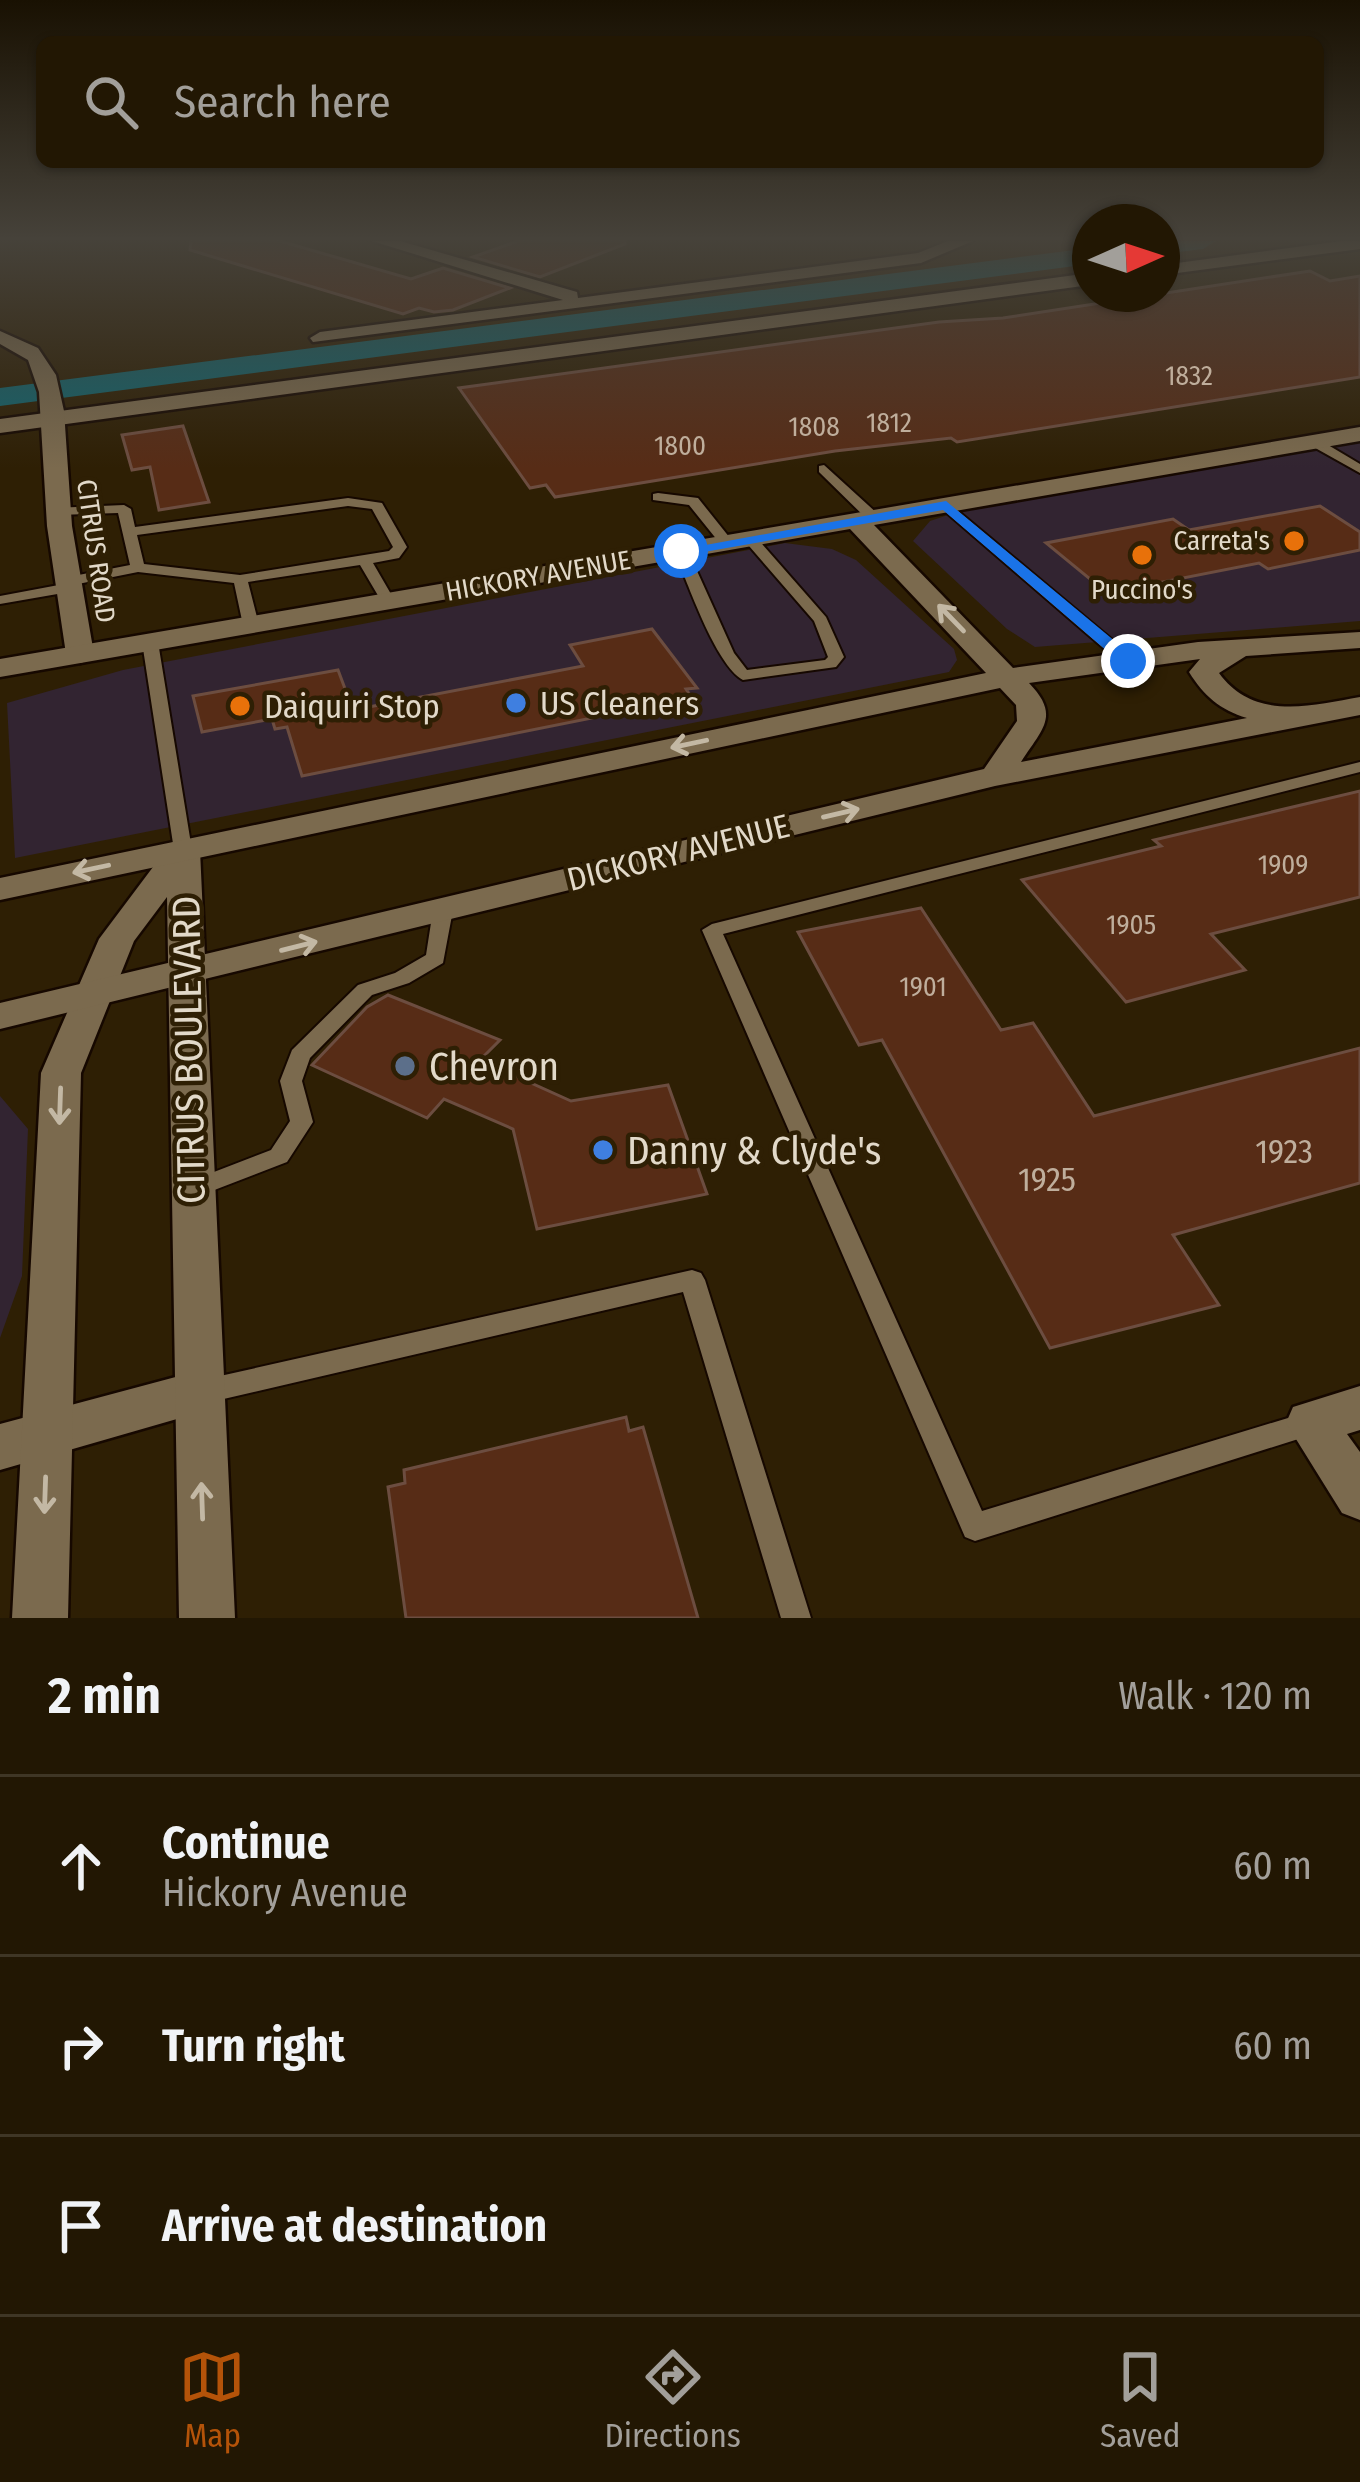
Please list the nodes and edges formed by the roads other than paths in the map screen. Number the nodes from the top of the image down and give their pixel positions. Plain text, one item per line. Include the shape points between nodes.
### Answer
1 (469, 317) edge
2 (806, 317) edge
3 (0, 337) edge
4 (320, 338) dead end
5 (51, 416) junction
6 (0, 425) edge
7 (1360, 434) edge
8 (1314, 442) junction
9 (824, 469) dead end
10 (1360, 470) edge
11 (658, 497) dead end
12 (946, 505) junction
13 (58, 511) junction
14 (865, 519) junction
15 (130, 532) junction
16 (739, 541) junction
17 (681, 551) junction
18 (364, 560) junction
19 (138, 568) junction
20 (240, 579) junction
21 (68, 585) junction
22 (0, 600) edge
23 (388, 602) junction
24 (251, 625) junction
25 (1360, 640) edge
26 (150, 643) junction
27 (1243, 646) junction
28 (80, 654) junction
29 (1128, 661) junction
30 (0, 668) edge
31 (1010, 677) junction
32 (1360, 706) edge
33 (1308, 714) junction
34 (1360, 767) edge
35 (995, 776) junction
36 (183, 850) junction
37 (0, 889) edge
38 (443, 910) junction
39 (185, 974) junction
40 (93, 995) junction
41 (0, 1016) edge
42 (191, 1190) junction
43 (198, 1393) junction
44 (1360, 1408) edge
45 (1311, 1423) junction
46 (24, 1440) edge
47 (1360, 1496) edge
48 (40, 1618) edge
49 (207, 1618) edge
50 (796, 1618) edge

1 - 4 street
2 - 5 street
3 - 5 street, CITRUS ROAD via 40,362
5 - 6 street
5 - 13 street, CITRUS ROAD
7 - 8 street, HICKORY AVENUE
8 - 10 lane
8 - 12 street, HICKORY AVENUE
9 - 14 lane
11 - 16 lane via 693,501
12 - 14 street, HICKORY AVENUE
12 - 29 lane
13 - 15 lane via 124,508
13 - 21 street, CITRUS ROAD
14 - 16 street, HICKORY AVENUE
31 -> 14 street
15 - 18 lane via 348,502 377,506 400,548
15 - 19 lane
16 - 17 street, HICKORY AVENUE
16 - 17 lane via 821,620 836,657 830,664 742,675
17 - 23 street, HICKORY AVENUE
18 - 20 lane
18 - 23 lane
19 - 20 lane
19 - 21 lane
20 - 24 lane
21 - 22 lane
21 - 28 street, CITRUS ROAD
23 - 24 street, HICKORY AVENUE
24 - 26 street, HICKORY AVENUE
25 - 27 street
26 - 28 street, HICKORY AVENUE
26 - 36 lane
27 - 29 street
27 - 33 street via 1204,672 1212,688 1260,713
28 - 30 street, HICKORY AVENUE
29 - 31 street
31 - 35 street via 1031,703 1032,721
31 -> 36 street
32 - 33 street, DICKORY AVENUE
33 - 35 street, DICKORY AVENUE
34 - 45 lane via 712,930 975,1527
38 -> 35 street, DICKORY AVENUE
36 -> 37 street
36 - 39 street, CITRUS BOULEVARD
36 - 40 street, CITRUS BOULEVARD via 117,939
39 -> 38 street, DICKORY AVENUE
38 - 42 lane via 436,958 365,991 300,1055 291,1081 302,1122 279,1156
39 - 40 street, DICKORY AVENUE
39 - 42 street, CITRUS BOULEVARD
40 - 41 street, DICKORY AVENUE
40 -> 46 street, CITRUS BOULEVARD via 61,1073
42 - 43 street, CITRUS BOULEVARD
43 - 46 street
49 -> 43 street, CITRUS BOULEVARD
43 - 50 lane via 692,1280
44 - 45 street
45 - 47 street
46 -> 48 street, CITRUS BOULEVARD

